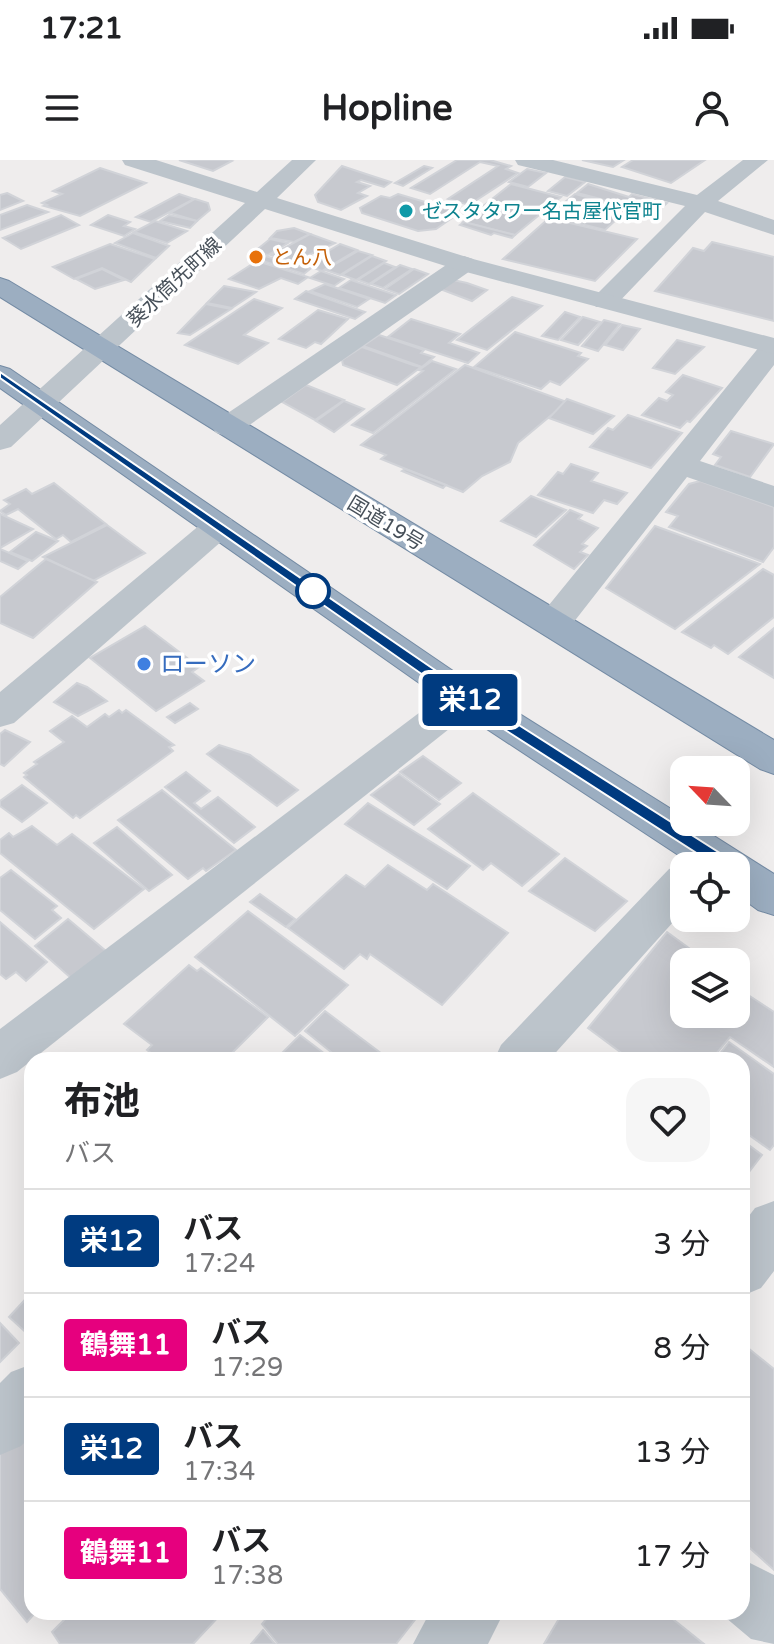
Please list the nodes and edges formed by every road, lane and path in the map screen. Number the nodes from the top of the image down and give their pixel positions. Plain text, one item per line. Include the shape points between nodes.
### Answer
1 (133, 160) edge
2 (305, 160) edge
3 (526, 160) edge
4 (757, 160) edge
5 (263, 200) junction
6 (701, 203) junction
7 (774, 228) edge
8 (464, 264) junction
9 (0, 286) edge
10 (605, 301) junction
11 (774, 346) edge
12 (102, 348) junction
13 (0, 375) edge
14 (42, 402) junction
15 (227, 427) junction
16 (0, 441) edge
17 (682, 465) junction
18 (774, 497) edge
19 (219, 526) junction
20 (553, 624) junction
21 (465, 697) junction
22 (0, 713) edge
23 (774, 759) edge
24 (689, 852) edge
25 (750, 886) edge
26 (774, 897) edge
27 (670, 908) edge
28 (18, 1044) edge
29 (526, 1052) edge
30 (774, 1227) edge
31 (750, 1258) edge
32 (24, 1401) edge
33 (0, 1425) edge
34 (750, 1597) edge
35 (774, 1616) edge
36 (466, 1620) edge
37 (446, 1644) edge

1 - 5 street
2 - 5 street, 葵水筒先町線
3 - 6 street
4 - 6 street
5 - 8 street
5 - 12 street, 葵水筒先町線
6 - 7 street
6 - 10 street
8 - 10 street
8 - 15 street
9 - 12 highway, 国道19号
10 - 11 street
11 - 17 street
12 - 14 street, 葵水筒先町線
12 - 15 highway, 国道19号
13 - 14 highway
14 - 16 street, 葵水筒先町線
14 - 19 highway
15 - 20 highway, 国道19号
17 - 18 street
17 - 20 street
19 - 21 highway
19 - 22 street
20 - 23 highway, 国道19号
21 - 24 highway
21 - 28 street
25 - 26 highway
27 - 29 street
30 - 31 street
32 - 33 street
34 - 35 street
36 - 37 street

